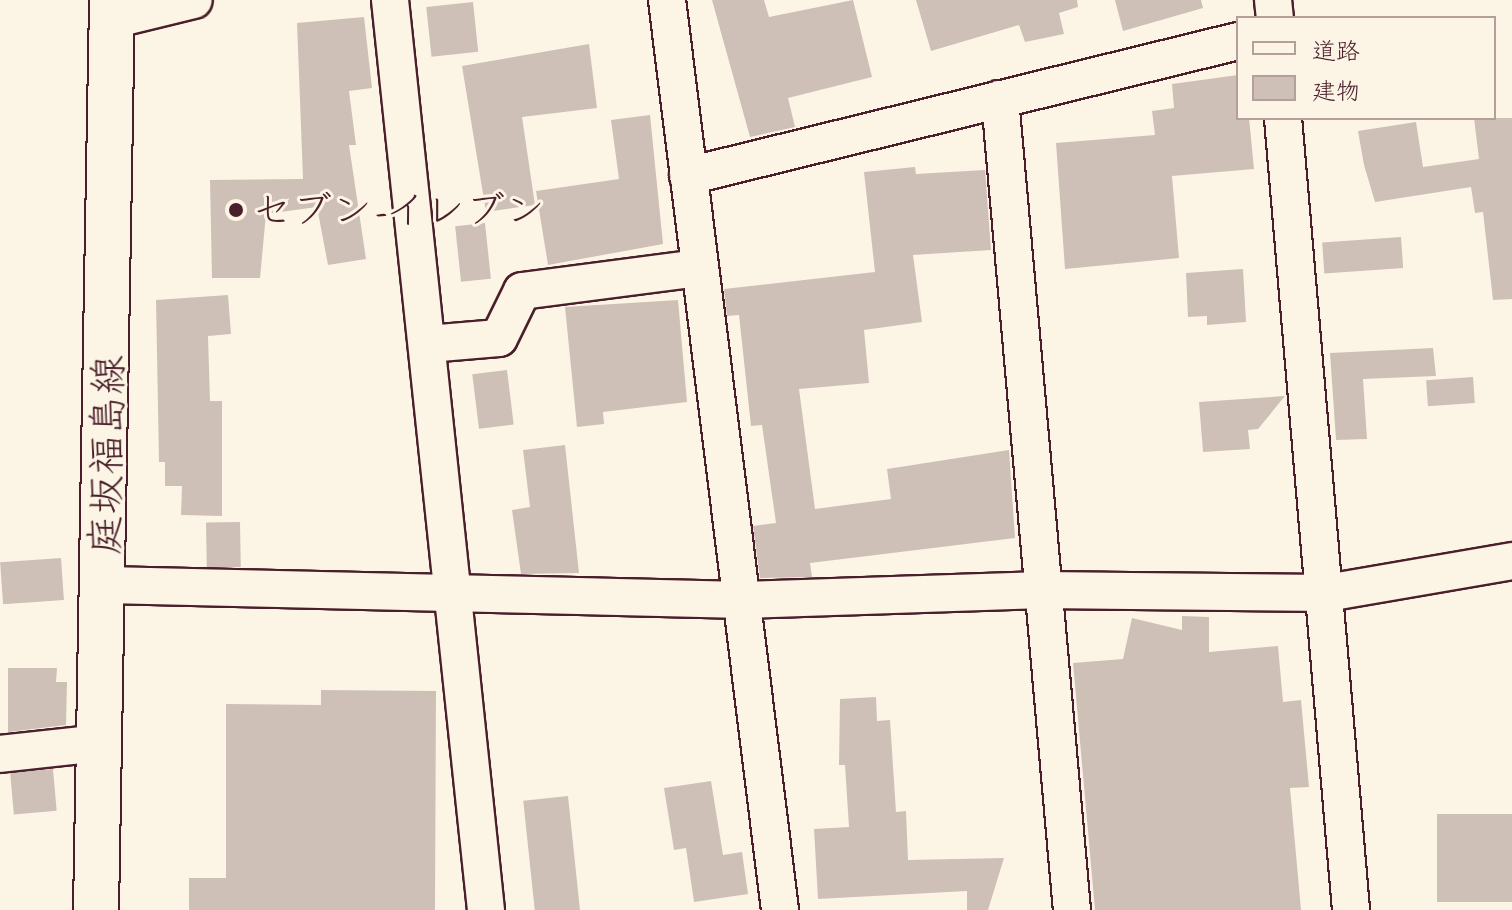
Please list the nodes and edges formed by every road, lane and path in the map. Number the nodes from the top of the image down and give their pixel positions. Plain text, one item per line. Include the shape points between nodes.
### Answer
1 (194, 0) edge
2 (390, 0) edge
3 (667, 0) edge
4 (112, 10) edge
5 (1236, 41) edge
6 (1000, 99) junction
7 (1283, 120) edge
8 (688, 176) junction
9 (700, 268) junction
10 (428, 344) junction
11 (1512, 561) edge
12 (106, 585) junction
13 (1043, 590) junction
14 (1327, 593) junction
15 (457, 598) junction
16 (743, 600) junction
17 (99, 743) junction
18 (0, 754) edge
19 (96, 910) edge
20 (486, 910) edge
21 (780, 910) edge
22 (1072, 910) edge
23 (1351, 910) edge

1 - 4 street
2 - 10 street
3 - 8 street
4 - 12 main road, 庭坂福島線
5 - 6 street
6 - 8 street
6 - 13 street
7 - 14 street
8 - 9 street
9 - 10 street via 522,291 499,338
9 - 16 street
10 - 15 street
11 - 14 street
12 - 15 street
12 - 17 main road, 庭坂福島線
13 - 14 street
13 - 16 street
13 - 22 street
14 - 23 street
15 - 16 street
15 - 20 street
16 - 21 street
17 - 18 street
17 - 19 main road, 庭坂福島線

